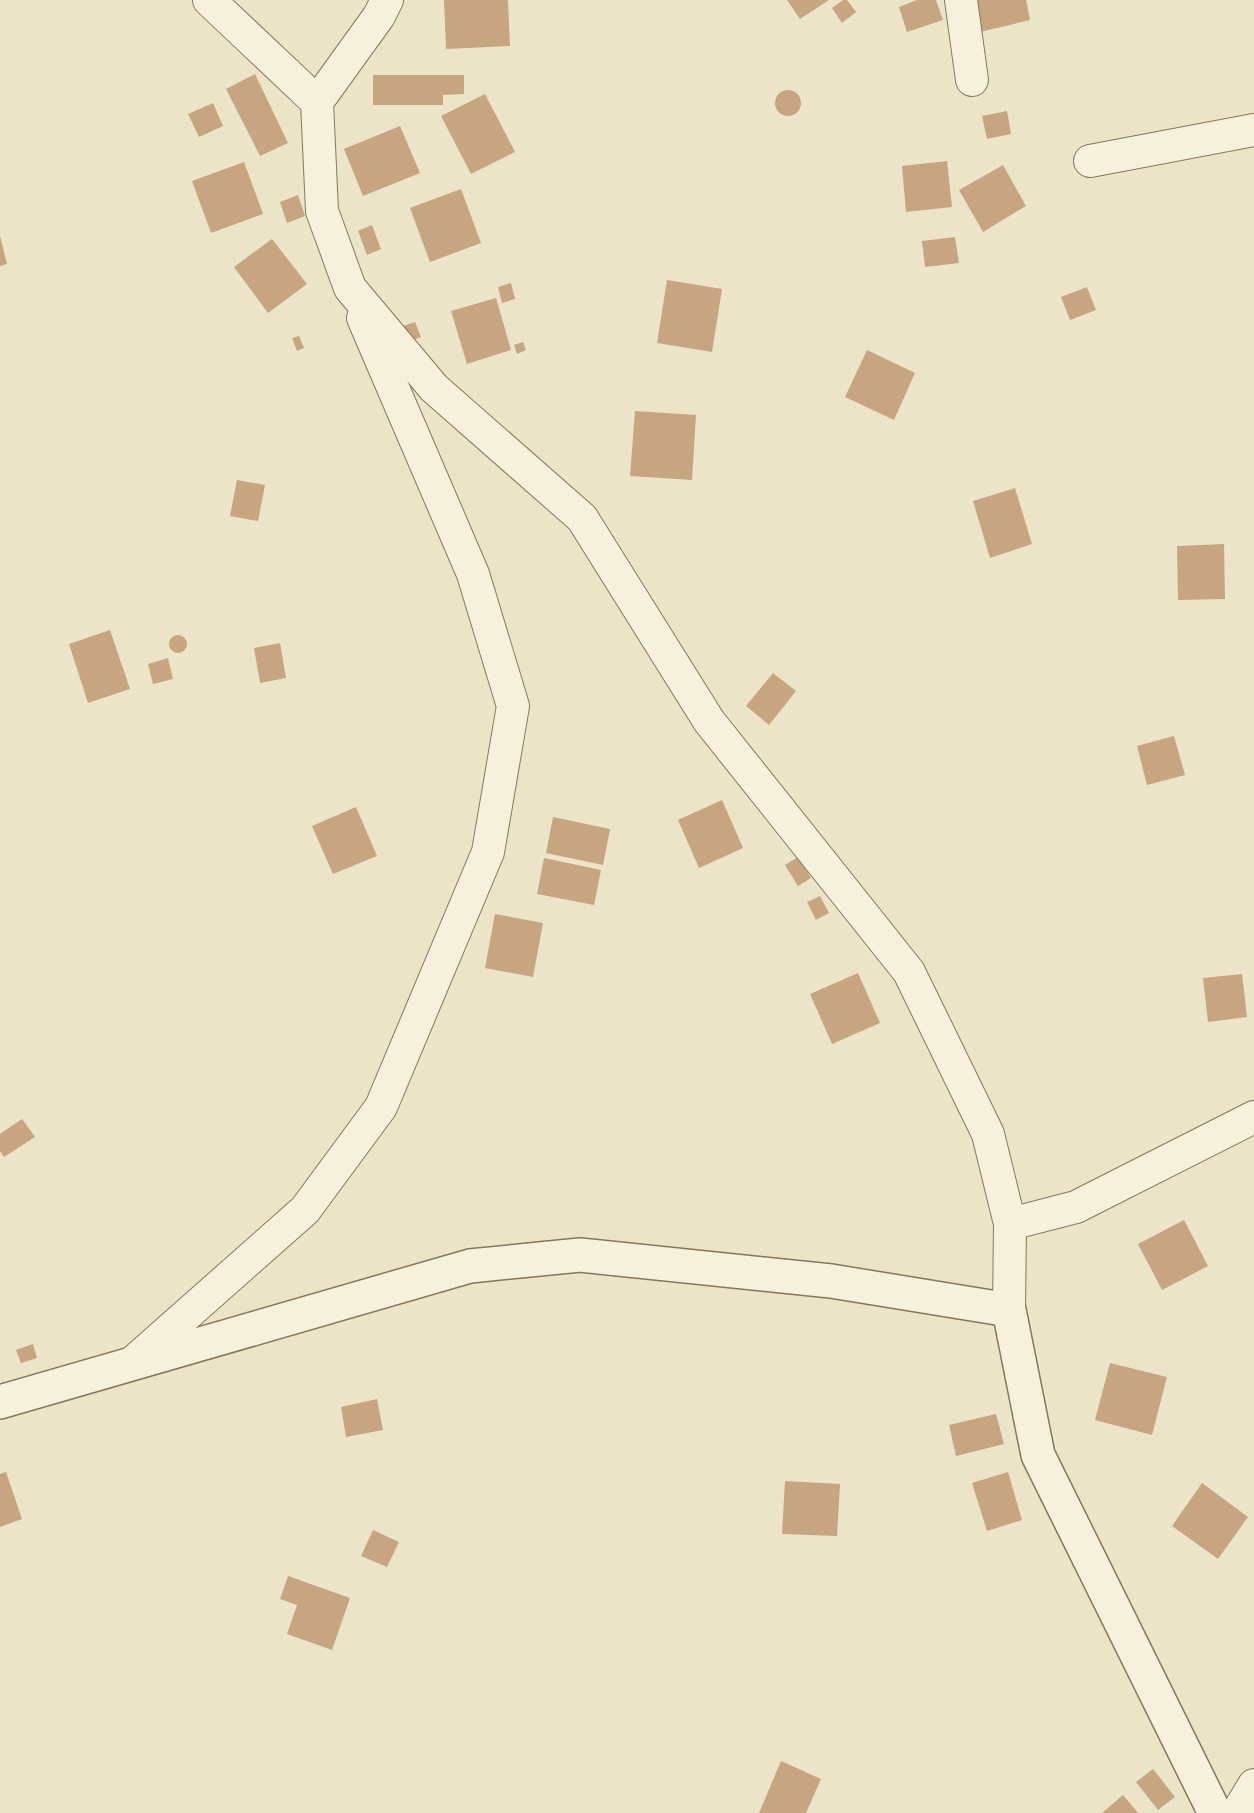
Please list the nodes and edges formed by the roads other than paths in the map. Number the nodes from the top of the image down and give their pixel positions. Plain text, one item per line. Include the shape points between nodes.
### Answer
1 (209, 0) edge
2 (387, 0) edge
3 (962, 0) edge
4 (972, 80) dead end
5 (317, 102) junction
6 (1254, 130) edge
7 (1090, 161) dead end
8 (350, 288) junction
9 (1254, 1117) edge
10 (1010, 1224) junction
11 (1008, 1310) junction
12 (131, 1364) junction
13 (0, 1402) edge
14 (1254, 1785) edge
15 (1215, 1813) edge
16 (1237, 1813) edge

1 - 5 street
2 - 5 street via 380,16
3 - 4 street
5 - 8 street via 322,212
6 - 7 street
8 - 10 street via 434,388 582,518 710,721 909,972 988,1134
8 - 12 street via 473,574 513,706 488,852 381,1107 305,1210
9 - 10 street via 1076,1207
10 - 11 street
11 - 12 street via 831,1281 580,1255 470,1266
11 - 15 street via 1038,1455
12 - 13 street
14 - 16 street

